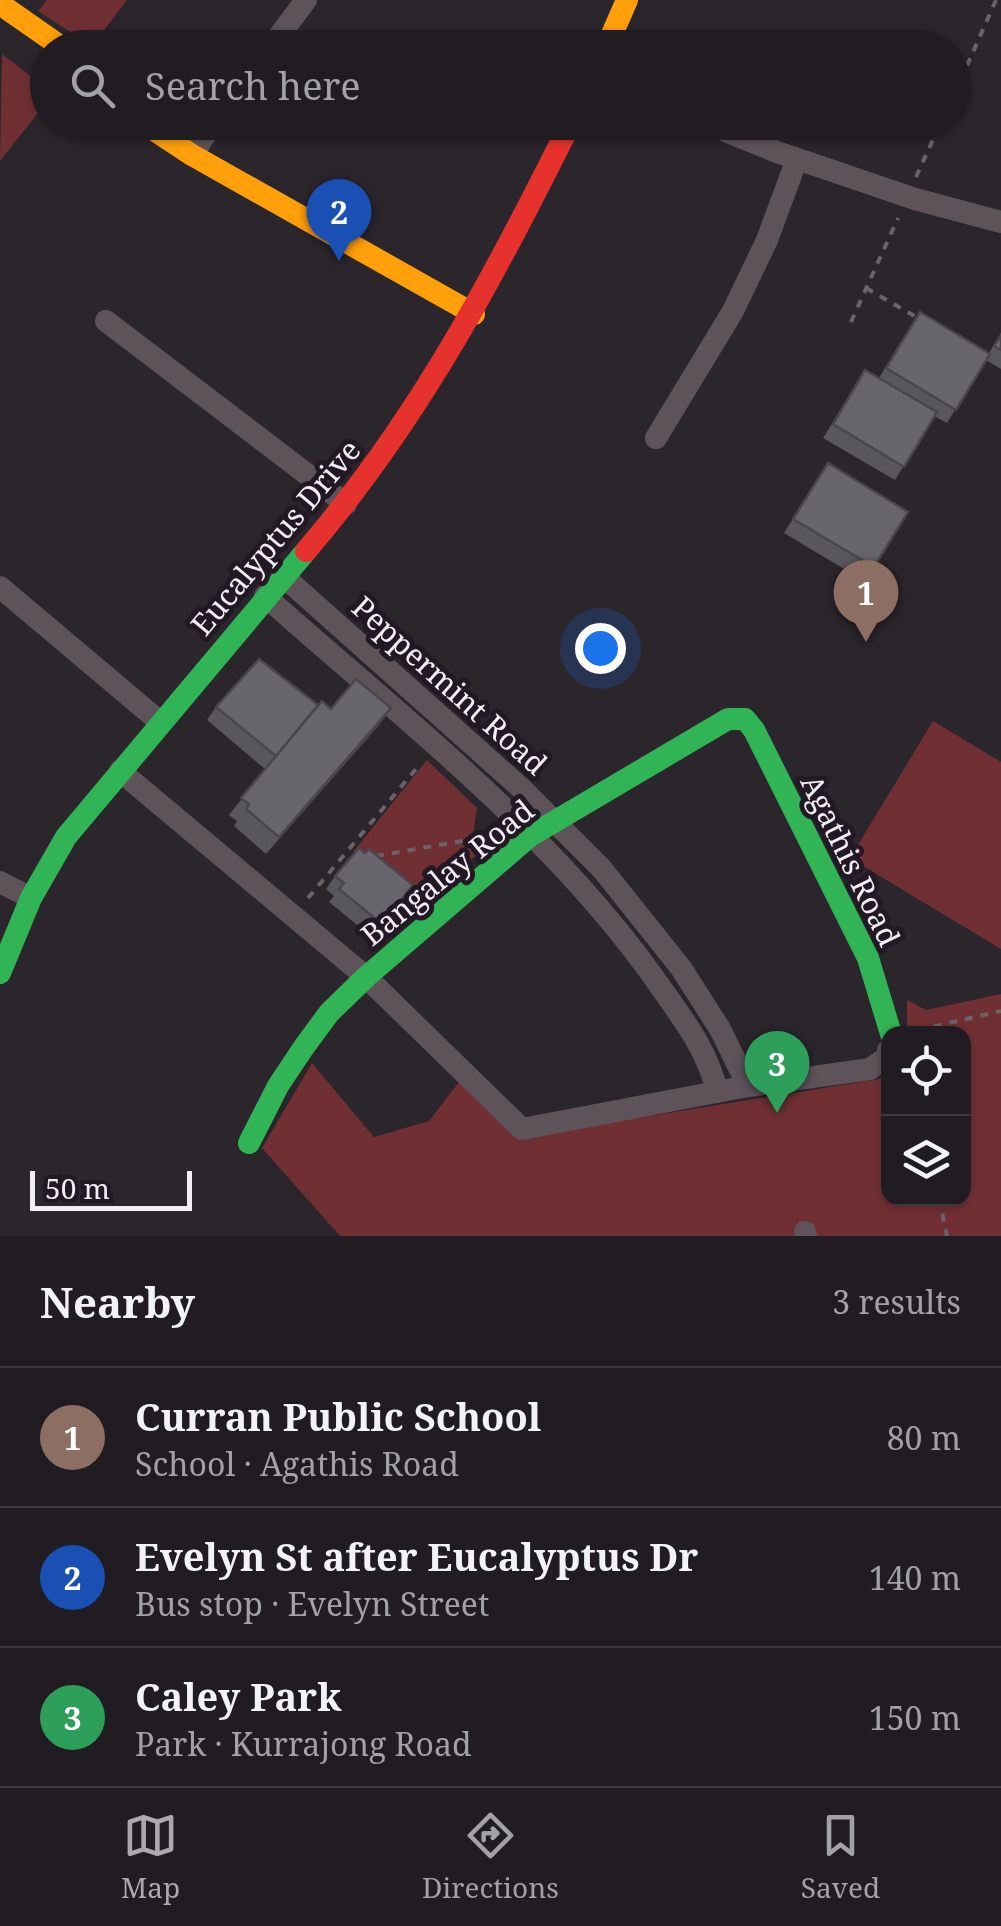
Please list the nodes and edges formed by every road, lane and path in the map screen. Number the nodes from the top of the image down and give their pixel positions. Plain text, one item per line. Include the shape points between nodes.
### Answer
1 (306, 0) edge
2 (627, 0) edge
3 (996, 0) edge
4 (0, 4) edge
5 (0, 20) edge
6 (37, 30) edge
7 (284, 30) edge
8 (614, 30) edge
9 (30, 44) edge
10 (971, 56) edge
11 (204, 140) edge
12 (562, 140) edge
13 (748, 140) edge
14 (933, 140) edge
15 (797, 159) junction
16 (908, 197) junction
17 (1001, 222) edge
18 (866, 288) junction
19 (478, 307) junction
20 (106, 321) dead end
21 (850, 322) dead end
22 (926, 322) edge
23 (656, 438) dead end
24 (346, 504) junction
25 (282, 575) junction
26 (0, 587) edge
27 (265, 596) junction
28 (745, 719) joint
29 (160, 722) junction
30 (427, 756) dead end
31 (120, 771) junction
32 (555, 822) junction
33 (500, 834) dead end
34 (530, 836) junction
35 (372, 856) edge
36 (355, 859) edge
37 (337, 863) junction
38 (0, 882) edge
39 (32, 898) junction
40 (306, 901) dead end
41 (0, 974) edge
42 (366, 977) junction
43 (1001, 1010) edge
44 (888, 1026) edge
45 (927, 1026) edge
46 (881, 1059) edge
47 (748, 1086) junction
48 (717, 1092) junction
49 (249, 1142) dead end
50 (941, 1206) edge
51 (947, 1236) edge

1 - 7 street
2 - 8 street
3 - 10 path
4 - 6 street
5 - 9 street
11 - 19 street
12 - 19 street, Eucalyptus Drive
13 - 15 street
14 - 16 path
15 - 16 street
15 - 23 street via 733,310
16 - 17 street
16 - 18 path
18 - 21 path
18 - 22 path
19 - 24 street, Eucalyptus Drive
20 - 24 street
24 - 25 street, Eucalyptus Drive
25 - 27 street, Eucalyptus Drive
25 - 32 street, Peppermint Road
26 - 29 street
27 - 29 street, Eucalyptus Drive
27 - 34 street, Peppermint Road
28 - 32 street, Bangalay Road via 712,727
28 - 44 street, Agathis Road via 868,958
29 - 31 street, Eucalyptus Drive
30 - 37 path
31 - 39 street, Eucalyptus Drive via 66,837
31 - 42 street
32 - 34 street, Bangalay Road
32 - 47 street, Peppermint Road via 635,907 680,968
33 - 35 path
34 - 42 street, Bangalay Road
34 - 48 street, Peppermint Road via 597,904 650,972 700,1048
36 - 37 path
37 - 40 path
38 - 39 street
39 - 41 street, Eucalyptus Drive
42 - 48 street via 522,1130
42 - 49 street, Bangalay Road via 304,1046
43 - 45 path
46 - 47 street via 870,1069
47 - 48 street
50 - 51 path

